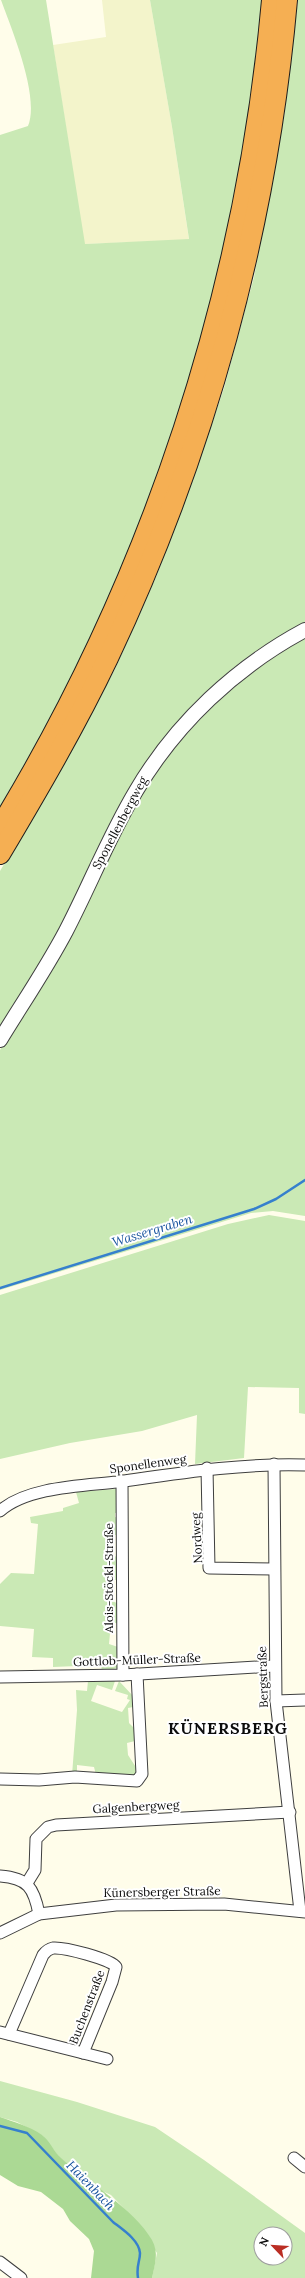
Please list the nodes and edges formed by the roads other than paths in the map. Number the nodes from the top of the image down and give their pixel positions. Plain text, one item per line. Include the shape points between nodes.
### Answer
1 (272, 0) edge
2 (287, 0) edge
3 (305, 630) edge
4 (0, 827) edge
5 (0, 854) edge
6 (0, 1040) edge
7 (274, 1464) junction
8 (305, 1465) edge
9 (208, 1468) junction
10 (122, 1481) junction
11 (0, 1510) edge
12 (274, 1569) junction
13 (274, 1666) junction
14 (137, 1674) junction
15 (123, 1675) junction
16 (0, 1677) edge
17 (305, 1700) edge
18 (276, 1701) junction
19 (0, 1779) edge
20 (290, 1812) junction
21 (0, 1876) edge
22 (27, 1883) junction
23 (303, 1912) edge
24 (40, 1914) junction
25 (0, 1933) edge
26 (4, 2033) edge
27 (83, 2053) junction
28 (107, 2059) dead end
29 (294, 2158) dead end
30 (305, 2167) edge
31 (0, 2262) edge
32 (21, 2278) edge

1 - 4 highway via 258,124 242,214 224,294 187,419 161,496 130,575 70,702
2 - 5 highway via 274,115 258,209 235,308 190,456 158,542 108,658 65,743
3 - 6 street, Sponellenbergweg via 264,655 222,688 182,727 157,760 123,814 66,932
7 - 8 street, Sponellenweg
7 - 9 street, Sponellenweg
7 - 12 street, Bergstraße
9 - 10 street, Sponellenweg
9 - 12 street, Nordweg via 209,1568
10 - 11 street, Sponellenweg via 34,1494
10 - 15 street, Alois-Stöckl-Straße
12 - 13 street, Bergstraße
13 - 14 street, Gottlob-Müller-Straße
13 - 18 street, Bergstraße
14 - 15 street, Gottlob-Müller-Straße
14 - 19 street via 142,1774 137,1781 75,1777 39,1780
15 - 16 street, Gottlob-Müller-Straße
17 - 18 street
18 - 20 street, Bergstraße
20 - 22 street, Galgenbergweg via 79,1822 52,1826 36,1839 35,1870
20 - 23 street, Bergstraße
21 - 22 street
22 - 24 street via 36,1898
23 - 24 street, Künersberger Straße via 224,1904 172,1903 116,1905
24 - 25 street, Künersberger Straße
26 - 27 street
26 - 27 street, Buchenstraße via 43,1955 54,1948 75,1952 110,1962 116,1967
27 - 28 street
29 - 30 street
31 - 32 street

